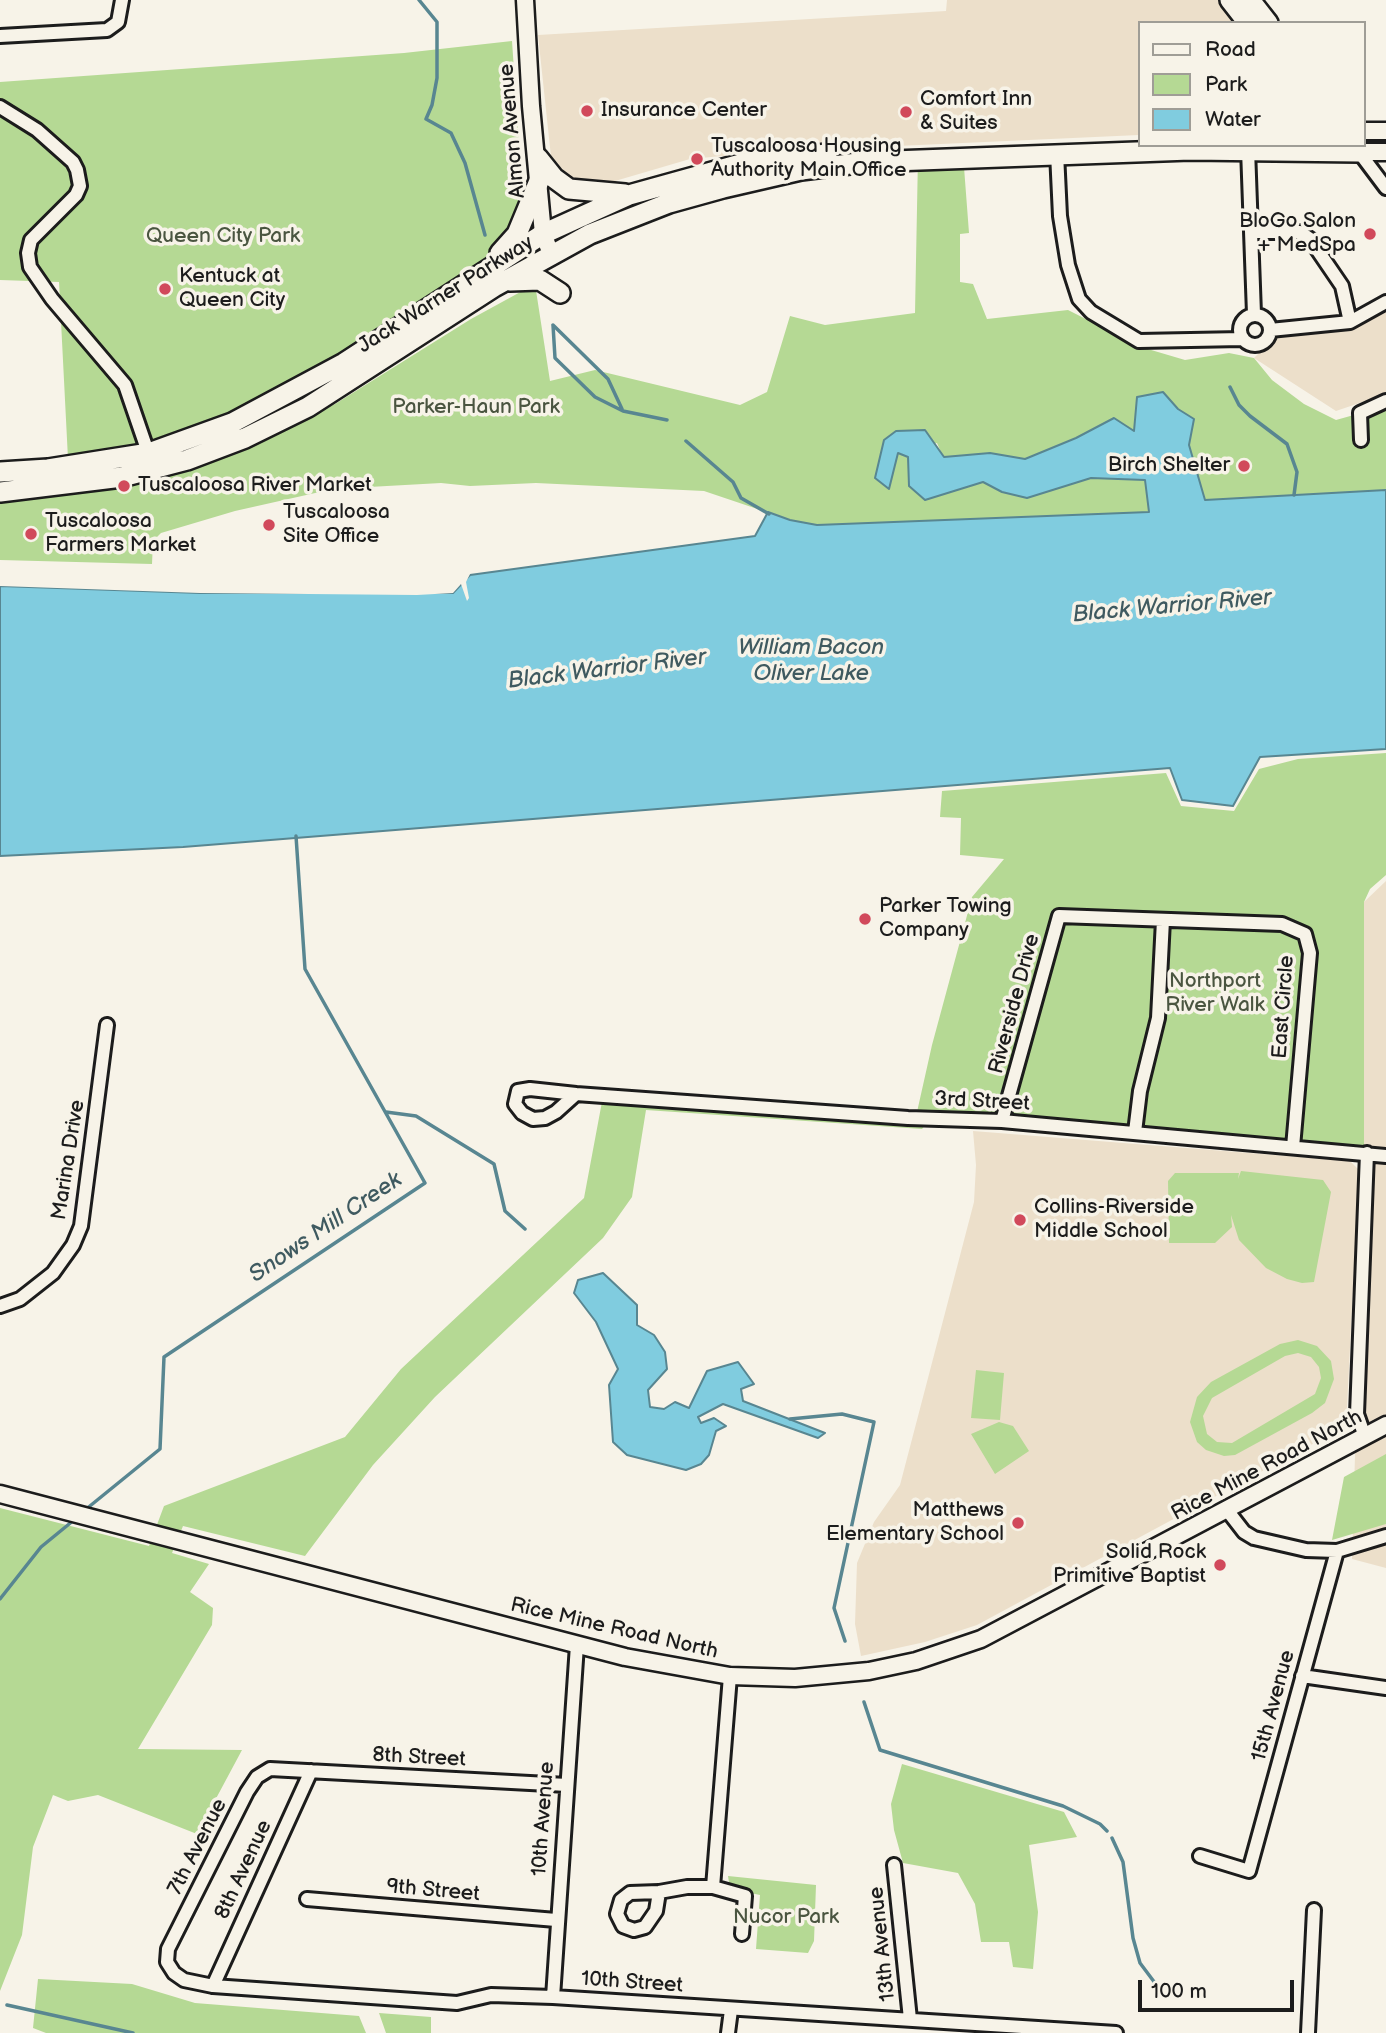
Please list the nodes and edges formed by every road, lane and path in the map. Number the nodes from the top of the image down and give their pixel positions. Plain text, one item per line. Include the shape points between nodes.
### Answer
1 (122, 0) edge
2 (525, 0) edge
3 (1230, 0) edge
4 (1250, 0) edge
5 (1246, 21) edge
6 (1266, 21) edge
7 (0, 36) edge
8 (0, 107) edge
9 (1365, 131) edge
10 (1386, 131) edge
11 (1138, 139) edge
12 (1356, 148) edge
13 (1248, 149) junction
14 (1386, 152) edge
15 (1057, 153) junction
16 (538, 158) junction
17 (539, 181) junction
18 (1386, 188) edge
19 (629, 195) junction
20 (1251, 232) junction
21 (543, 234) junction
22 (552, 256) junction
23 (487, 267) junction
24 (502, 282) junction
25 (560, 293) dead end
26 (1386, 302) edge
27 (1254, 314) junction
28 (1350, 322) junction
29 (1270, 330) junction
30 (1242, 339) junction
31 (1386, 401) edge
32 (1361, 440) dead end
33 (150, 461) junction
34 (0, 472) edge
35 (0, 492) edge
36 (1163, 920) junction
37 (107, 1024) dead end
38 (576, 1094) dead end
39 (1002, 1121) junction
40 (1135, 1132) junction
41 (1293, 1147) junction
42 (1367, 1153) junction
43 (1386, 1156) edge
44 (0, 1306) edge
45 (1386, 1425) edge
46 (1365, 1437) junction
47 (0, 1494) edge
48 (1227, 1510) junction
49 (1386, 1536) edge
50 (1337, 1551) junction
51 (577, 1645) junction
52 (730, 1676) junction
53 (1302, 1676) junction
54 (1386, 1688) edge
55 (270, 1769) joint
56 (311, 1771) junction
57 (567, 1785) junction
58 (1200, 1856) dead end
59 (894, 1865) dead end
60 (713, 1887) junction
61 (659, 1892) dead end
62 (307, 1899) dead end
63 (1314, 1910) dead end
64 (556, 1920) junction
65 (742, 1934) dead end
66 (168, 1949) joint
67 (213, 1986) junction
68 (553, 1997) junction
69 (731, 2010) junction
70 (910, 2019) junction
71 (928, 2027) edge
72 (728, 2033) edge
73 (1116, 2033) edge
74 (1308, 2033) edge

1 - 7 street via 118,22 107,30
2 - 16 main road, Almon Avenue
3 - 5 main road
4 - 6 main road
8 - 33 street via 37,130 77,170 80,186 76,195 31,240 30,267 125,385
9 - 10 main road
11 - 19 main road, Jack Warner Parkway via 874,151 748,162
12 - 13 main road, Jack Warner Parkway
12 - 14 main road, Jack Warner Parkway
12 - 18 street
13 - 15 main road, Jack Warner Parkway
13 - 20 street
15 - 22 main road, Jack Warner Parkway via 857,163 790,173 651,209 590,234
15 - 30 street via 1068,265 1079,299 1091,312 1139,341
16 - 17 main road, Almon Avenue
16 - 19 main road via 569,188
17 - 21 main road, Almon Avenue
17 - 23 main road via 517,234
19 - 21 main road, Jack Warner Parkway
20 - 27 street
20 - 28 street via 1300,232 1310,239 1342,286
21 - 22 main road, Almon Avenue
21 - 23 main road, Jack Warner Parkway
22 - 24 main road, Jack Warner Parkway
23 - 33 main road, Jack Warner Parkway via 287,396
24 - 25 main road via 540,280
24 - 33 main road, Jack Warner Parkway via 283,421 217,449
26 - 28 street
27 - 29 street via 1264,317
27 - 30 street via 1241,322
28 - 29 street
29 - 30 street via 1259,345
31 - 32 street via 1360,413
33 - 34 main road, Jack Warner Parkway
33 - 35 main road, Jack Warner Parkway via 122,477
36 - 39 street, Riverside Drive via 1059,916
36 - 40 street via 1158,1018
36 - 41 street, East Circle via 1282,924 1304,934 1310,953
37 - 44 street, Marina Drive via 81,1226 53,1273 20,1298
38 - 39 street, 3rd Street
39 - 40 street, 3rd Street
40 - 41 street, 3rd Street
41 - 42 street, 3rd Street
42 - 43 street, 3rd Street
42 - 46 street via 1357,1412
45 - 46 main road, Rice Mine Road North
46 - 48 main road, Rice Mine Road North
47 - 51 main road, Rice Mine Road North
48 - 50 street via 1254,1538 1307,1550
48 - 52 main road, Rice Mine Road North via 1043,1609 948,1651 869,1671 795,1678
49 - 50 street
50 - 53 street, 15th Avenue
51 - 52 main road, Rice Mine Road North via 681,1670
51 - 57 street, 10th Avenue
52 - 60 street
53 - 54 street
53 - 58 street, 15th Avenue via 1249,1871
55 - 56 street, 8th Street
55 - 66 street, 7th Avenue via 257,1777 247,1792
56 - 57 street, 8th Street
56 - 67 street, 8th Avenue
57 - 64 street, 10th Avenue
59 - 70 street, 13th Avenue
60 - 61 street
60 - 65 street via 745,1896
62 - 64 street, 9th Street
63 - 74 street
64 - 68 street, 10th Avenue
66 - 67 street, 10th Street via 167,1962 174,1973
67 - 68 street, 10th Street via 457,2003 491,1995
68 - 69 street, 10th Street
69 - 70 street, 10th Street
69 - 72 street
70 - 71 street, 10th Street
71 - 73 street, 10th Street

